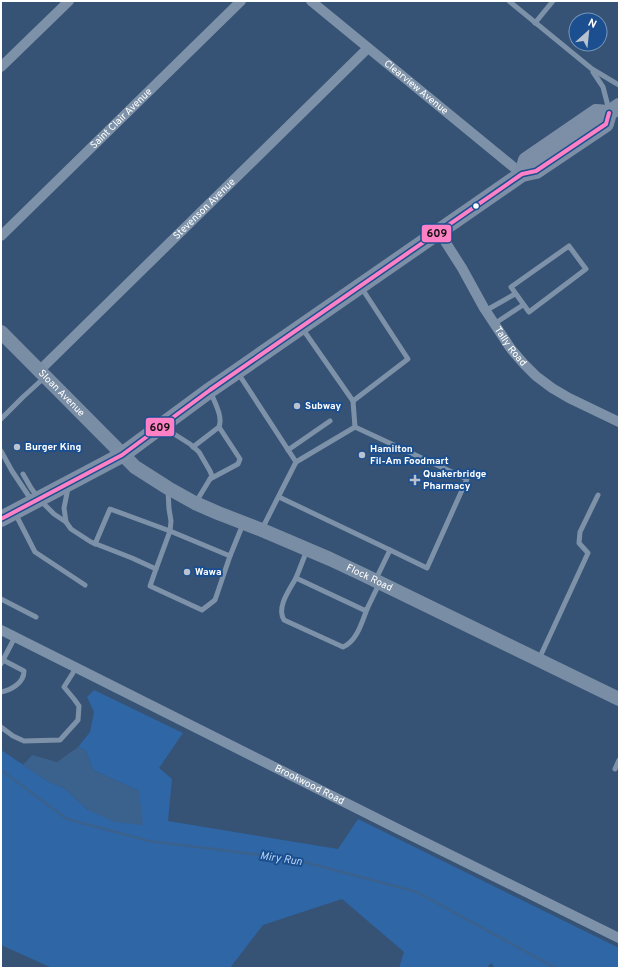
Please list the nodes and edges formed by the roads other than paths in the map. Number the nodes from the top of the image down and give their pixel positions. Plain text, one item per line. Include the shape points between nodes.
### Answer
1 (69, 1) edge
2 (241, 1) edge
3 (311, 1) edge
4 (509, 1) edge
5 (553, 1) edge
6 (535, 22) junction
7 (368, 48) junction
8 (1, 67) edge
9 (592, 69) junction
10 (619, 85) edge
11 (614, 109) edge
12 (522, 174) junction
13 (439, 232) junction
14 (1, 236) edge
15 (360, 286) junction
16 (515, 294) junction
17 (523, 305) junction
18 (486, 311) junction
19 (494, 324) junction
20 (301, 327) junction
21 (1, 332) edge
22 (237, 372) junction
23 (43, 374) junction
24 (210, 390) junction
25 (353, 401) junction
26 (1, 419) edge
27 (330, 421) dead end
28 (619, 422) edge
29 (161, 426) junction
30 (355, 426) junction
31 (219, 427) junction
32 (193, 447) junction
33 (288, 450) junction
34 (1, 451) edge
35 (122, 455) junction
36 (296, 462) junction
37 (23, 474) dead end
38 (210, 479) junction
39 (68, 484) junction
40 (168, 488) junction
41 (598, 495) dead end
42 (279, 497) junction
43 (36, 501) junction
44 (195, 503) junction
45 (5, 516) edge
46 (66, 522) junction
47 (243, 523) junction
48 (262, 530) junction
49 (170, 531) junction
50 (95, 544) junction
51 (307, 549) junction
52 (390, 550) junction
53 (230, 556) junction
54 (156, 569) junction
55 (296, 578) junction
56 (378, 581) junction
57 (85, 585) dead end
58 (1, 599) edge
59 (367, 609) junction
60 (36, 617) dead end
61 (1, 630) edge
62 (15, 637) junction
63 (539, 660) junction
64 (2, 661) edge
65 (76, 668) junction
66 (1, 692) edge
67 (619, 699) edge
68 (1, 727) edge
69 (619, 760) edge
70 (615, 768) dead end
71 (619, 938) edge

1 - 8 street
2 - 14 street, Saint Clair Avenue
3 - 7 street, Clearview Avenue
4 - 6 lane
5 - 6 lane
6 - 9 lane
7 - 12 street, Clearview Avenue
7 - 23 street, Stevenson Avenue
9 - 10 lane
9 - 11 lane
11 - 12 main road via 606,124 536,171
12 - 13 main road
13 - 15 main road
13 - 18 street, Tally Road
15 - 20 main road
15 - 25 lane via 408,359
16 - 17 lane
16 - 17 lane via 511,287 569,246 586,269 529,312
16 - 18 lane
17 - 19 lane
18 - 19 street, Tally Road
19 - 28 street, Tally Road via 511,349 536,376 569,398
20 - 22 main road
20 - 25 lane
21 - 23 main road, Sloan Avenue
22 - 24 main road
22 - 33 lane
23 - 26 lane
23 - 35 main road, Sloan Avenue
24 - 29 main road
24 - 31 lane via 220,416
25 - 30 lane
27 - 33 lane
29 - 32 lane
29 - 35 main road
30 - 36 lane
30 - 52 lane via 467,479 426,568
31 - 32 lane
31 - 38 lane via 240,459 238,464
32 - 38 lane via 199,452 210,471
33 - 36 lane
34 - 43 lane via 12,471
35 - 39 main road
35 - 40 main road, Flock Road via 135,467
36 - 42 lane
37 - 43 lane
38 - 44 lane
39 - 43 main road
39 - 46 lane via 64,508
40 - 44 main road, Flock Road
40 - 49 lane
41 - 63 lane via 580,532 579,543 588,553
42 - 48 lane
42 - 52 lane
43 - 45 main road
43 - 46 lane
44 - 47 main road, Flock Road
45 - 57 lane via 35,552
46 - 50 lane via 71,529
47 - 48 main road, Flock Road
47 - 53 lane
48 - 51 main road, Flock Road
49 - 50 lane via 110,509
49 - 53 lane
49 - 54 lane
50 - 54 lane
51 - 55 lane
51 - 56 main road, Flock Road
52 - 56 lane
53 - 54 lane via 215,600 202,610 150,586
55 - 59 lane via 364,610
55 - 59 lane via 283,603 281,616 284,620 342,648 355,636
56 - 59 lane
56 - 63 main road, Flock Road
58 - 60 lane
61 - 62 street, Brookwood Road
62 - 64 lane
62 - 65 street, Brookwood Road
63 - 67 main road, Flock Road
64 - 66 lane via 24,671 24,676 18,684
65 - 68 lane via 64,688 79,706 78,720 60,740 24,741
65 - 71 street, Brookwood Road
69 - 70 lane

